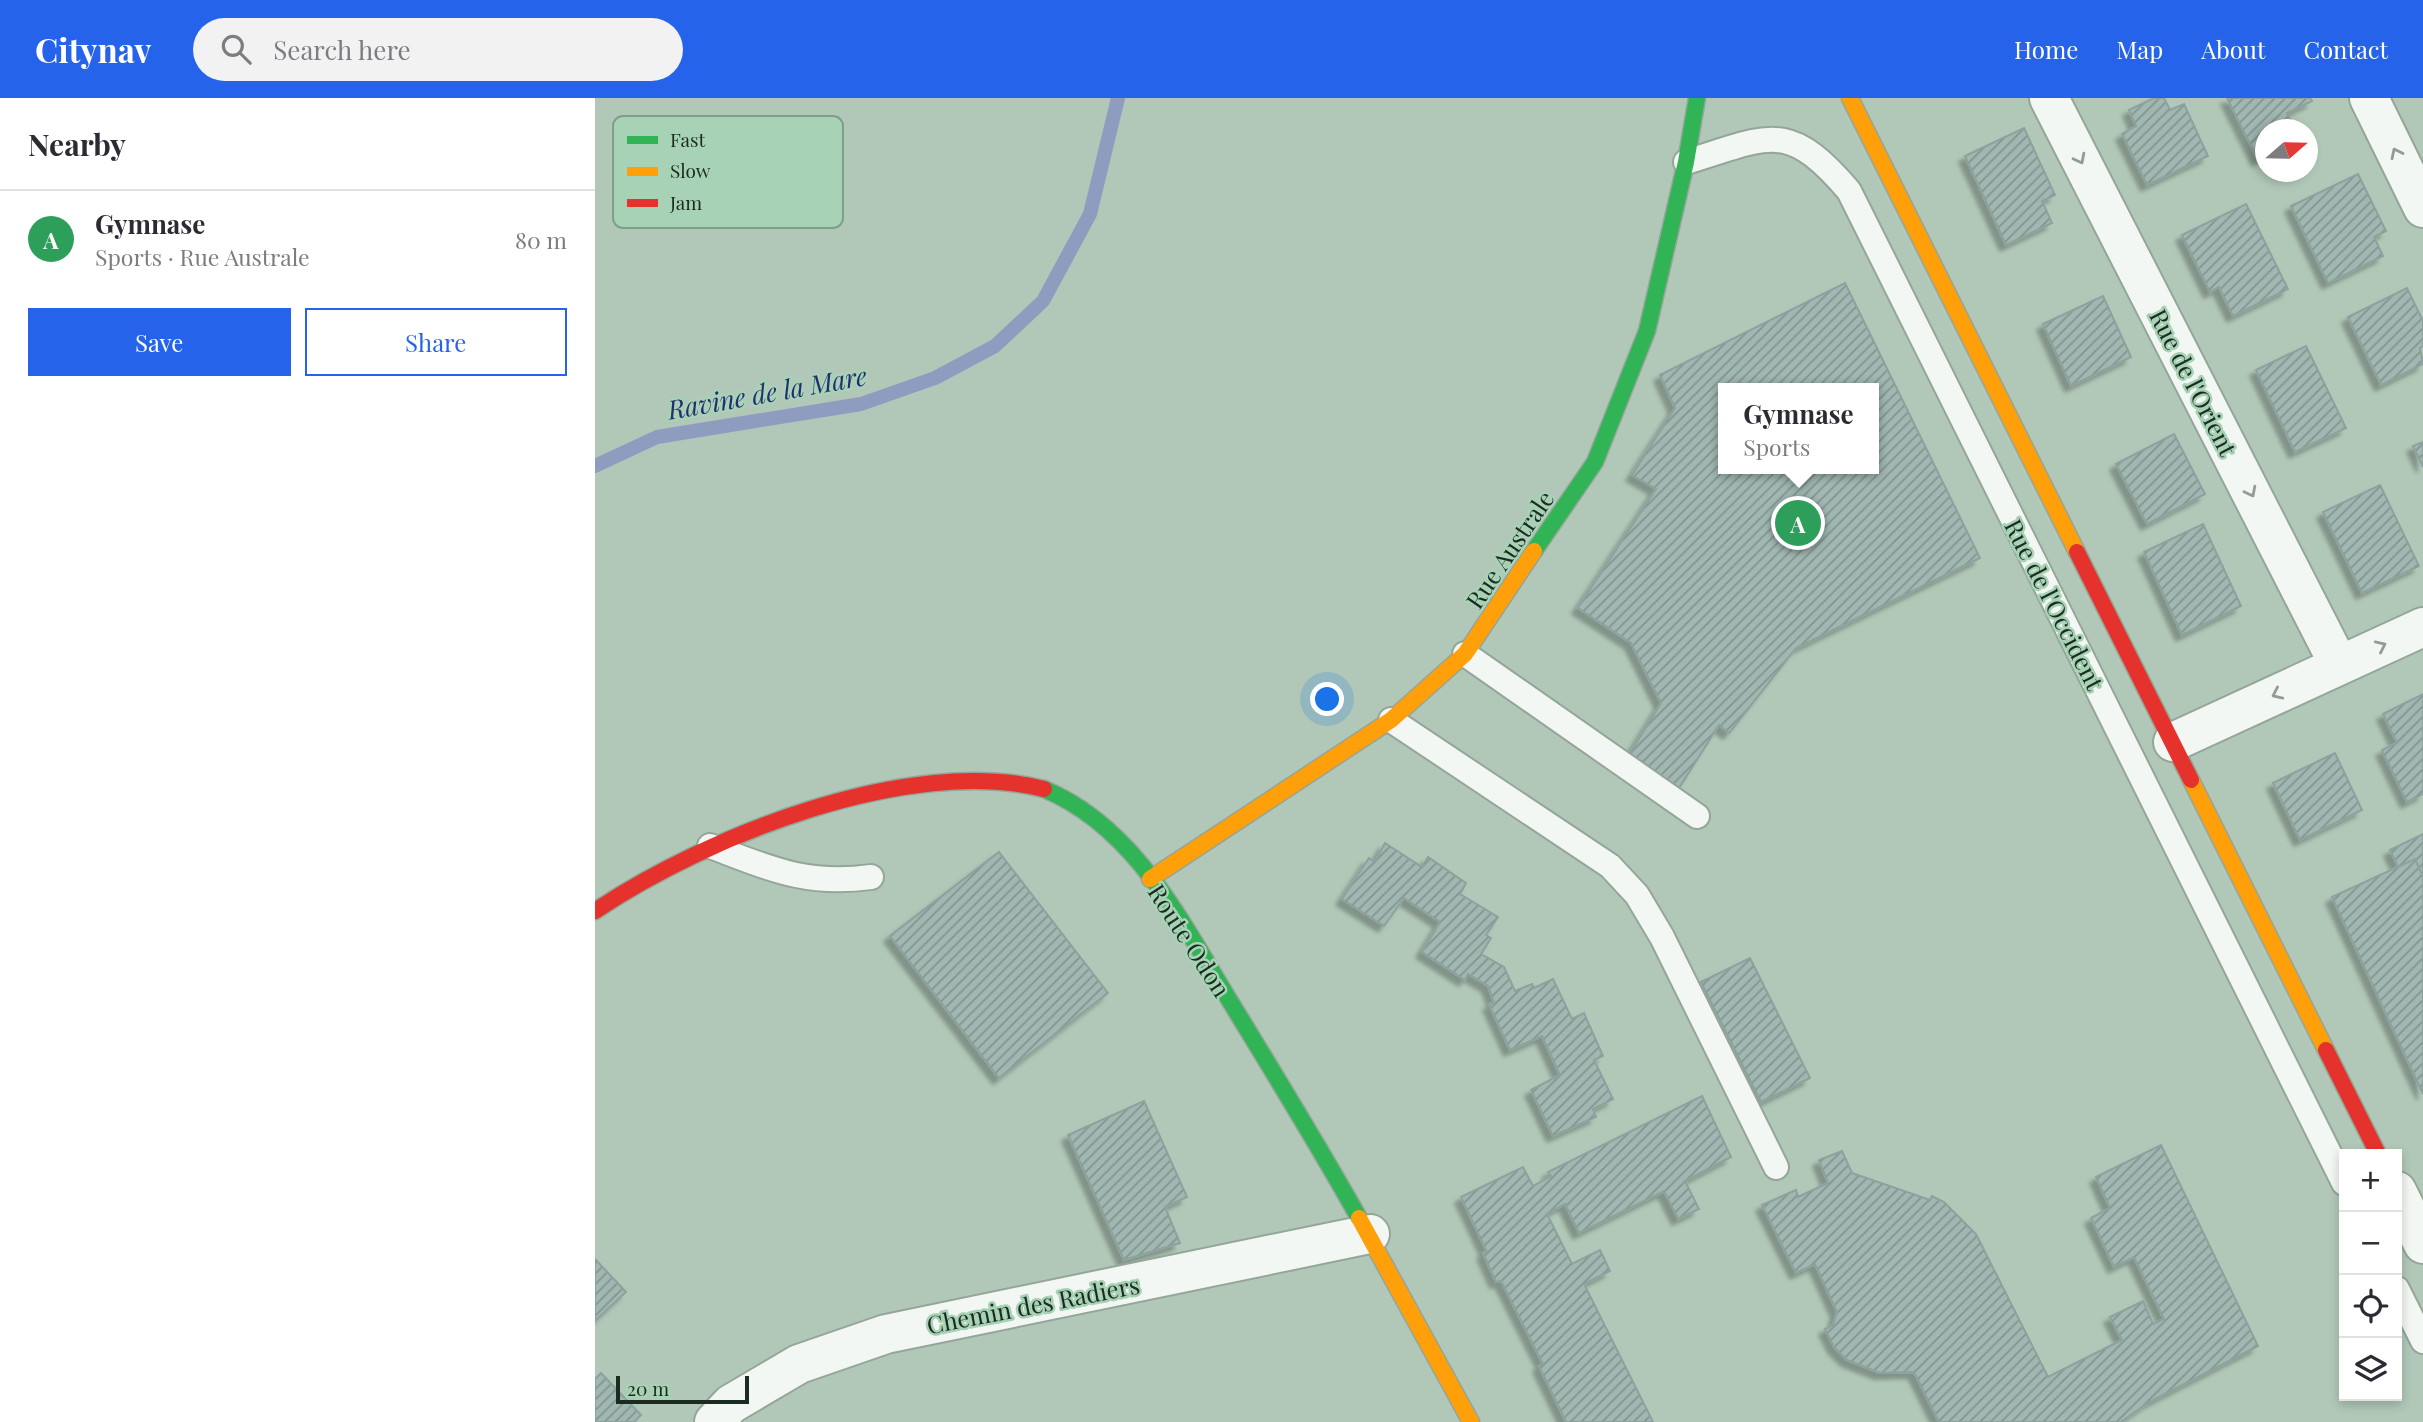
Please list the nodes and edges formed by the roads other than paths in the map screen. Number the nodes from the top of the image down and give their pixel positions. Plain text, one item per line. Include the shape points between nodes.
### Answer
1 (1850, 98) edge
2 (2049, 98) edge
3 (2369, 98) edge
4 (1700, 100) edge
5 (1686, 162) junction
6 (2423, 208) edge
7 (2423, 627) edge
8 (1465, 654) junction
9 (2339, 665) junction
10 (1391, 720) junction
11 (2173, 742) junction
12 (1697, 816) dead end
13 (710, 846) junction
14 (871, 877) dead end
15 (1150, 879) junction
16 (595, 911) edge
17 (2376, 1149) edge
18 (1776, 1167) dead end
19 (2339, 1174) edge
20 (2402, 1201) edge
21 (1370, 1234) junction
22 (2423, 1244) edge
23 (2402, 1299) edge
24 (2423, 1341) edge
25 (714, 1422) edge
26 (1471, 1422) edge

1 - 11 street, Rue de l'Occident
2 -> 9 street, Rue de l'Orient
6 -> 3 street
4 - 5 street, Rue Australe
5 - 8 street, Rue Australe via 1647,331 1595,462
5 - 19 lane, Rue de l'Occident via 1765,137 1793,142 1824,162 1849,191
9 -> 7 street
8 - 10 street, Rue Australe
8 - 12 lane
9 -> 11 street
10 - 15 street, Rue Australe
10 - 18 lane via 1610,866 1637,895
11 - 17 street, Rue de l'Occident
13 - 14 lane via 783,873 837,882
13 - 15 street, Route Odon via 841,801 906,786 954,780 1022,783 1046,790 1096,819
13 - 16 street, Route Odon
15 - 21 street, Route Odon via 1261,1051
20 - 22 street
21 - 25 street, Chemin des Radiers via 886,1334 799,1364 731,1404
21 - 26 street, Route Odon
23 - 24 lane

